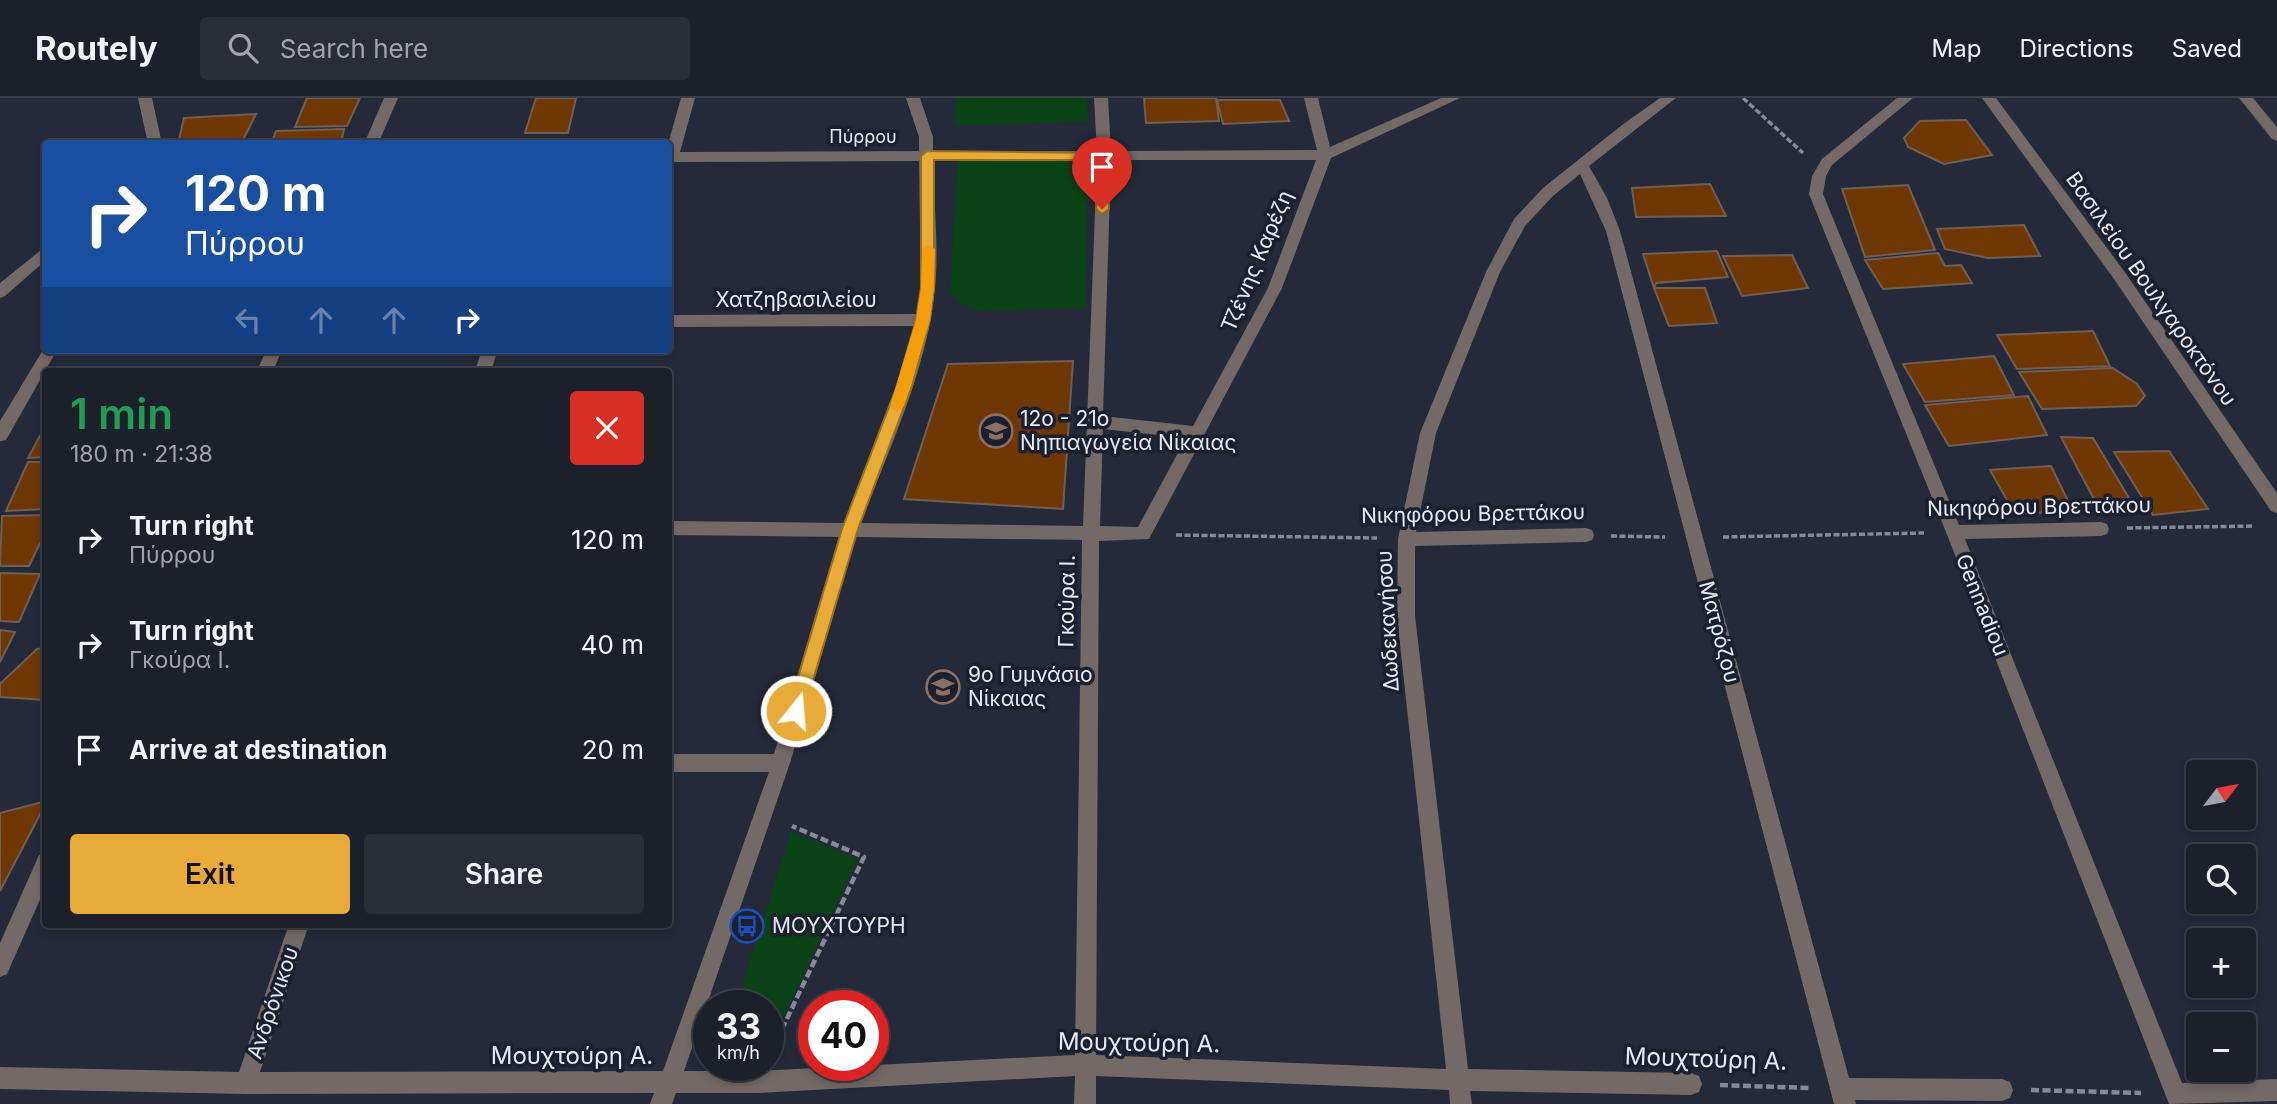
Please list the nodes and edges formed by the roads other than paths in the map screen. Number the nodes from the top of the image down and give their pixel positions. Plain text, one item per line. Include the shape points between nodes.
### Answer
1 (145, 98) edge
2 (391, 98) edge
3 (688, 98) edge
4 (913, 98) edge
5 (1101, 98) edge
6 (1311, 98) edge
7 (1453, 98) edge
8 (1669, 98) edge
9 (1906, 98) edge
10 (1989, 98) edge
11 (2246, 98) edge
12 (2277, 136) edge
13 (155, 140) edge
14 (373, 140) edge
15 (1325, 155) junction
16 (927, 156) junction
17 (1104, 156) junction
18 (1581, 164) junction
19 (42, 255) edge
20 (0, 292) edge
21 (923, 320) junction
22 (672, 321) edge
23 (47, 354) edge
24 (1096, 422) junction
25 (1197, 433) junction
26 (0, 435) edge
27 (2277, 506) edge
28 (672, 528) edge
29 (850, 529) junction
30 (2101, 529) road end
31 (1091, 532) junction
32 (1954, 532) junction
33 (1586, 535) road end
34 (1406, 538) junction
35 (672, 763) edge
36 (781, 763) junction
37 (42, 871) edge
38 (298, 928) edge
39 (0, 967) edge
40 (1086, 1065) junction
41 (0, 1078) edge
42 (1458, 1080) junction
43 (670, 1082) junction
44 (246, 1083) junction
45 (1691, 1084) road end
46 (2002, 1090) road end
47 (2277, 1090) edge
48 (1843, 1097) edge
49 (2178, 1099) edge
50 (661, 1104) edge
51 (667, 1104) edge
52 (1085, 1104) edge
53 (1461, 1104) edge

1 - 13 street
2 - 14 street
3 - 16 street, Πύρρου via 672,157
4 - 16 street
5 - 17 street, Γκούρα Ι.
6 - 15 street
7 - 15 street
8 - 18 street, Δωδεκανήσου
9 - 32 street, Gennadiou via 1827,162 1815,194
10 - 27 street, Βασιλείου Βουλγαροκτόνου via 2119,275
11 - 12 street
15 - 17 street, Πύρρου
15 - 25 street, Τζένης Καρέζη via 1275,288
16 - 17 street, Πύρρου
16 - 21 street via 928,275
17 - 24 street, Γκούρα Ι.
18 - 34 street, Δωδεκανήσου via 1519,223 1493,272 1429,433
18 - 48 street, Ματρόζου via 1612,231
19 - 20 street
21 - 22 street, Χατζηβασιλείου
21 - 29 street via 904,386
23 - 26 street
24 - 25 street
24 - 31 street, Γκούρα Ι.
25 - 31 street, Τζένης Καρέζη via 1143,534
28 - 29 street
29 - 31 street
29 - 36 street
30 - 32 street, Νικηφόρου Βρεττάκου
31 - 40 street, Γκούρα Ι.
32 - 49 street, Gennadiou
33 - 34 street, Νικηφόρου Βρεττάκου
34 - 42 street, Δωδεκανήσου via 1406,616
35 - 36 street
36 - 43 street
37 - 39 street
38 - 44 street, Ανδρόνικου
40 - 42 street, Μουχτούρη Α.
40 - 43 street, Μουχτούρη Α. via 757,1082
40 - 52 street, Γκούρα Ι.
41 - 44 street, Μουχτούρη Α.
42 - 45 street, Μουχτούρη Α.
42 - 53 street, Δωδεκανήσου
43 - 44 street, Μουχτούρη Α.
43 - 50 street
43 - 51 street
46 - 48 street
47 - 49 street

